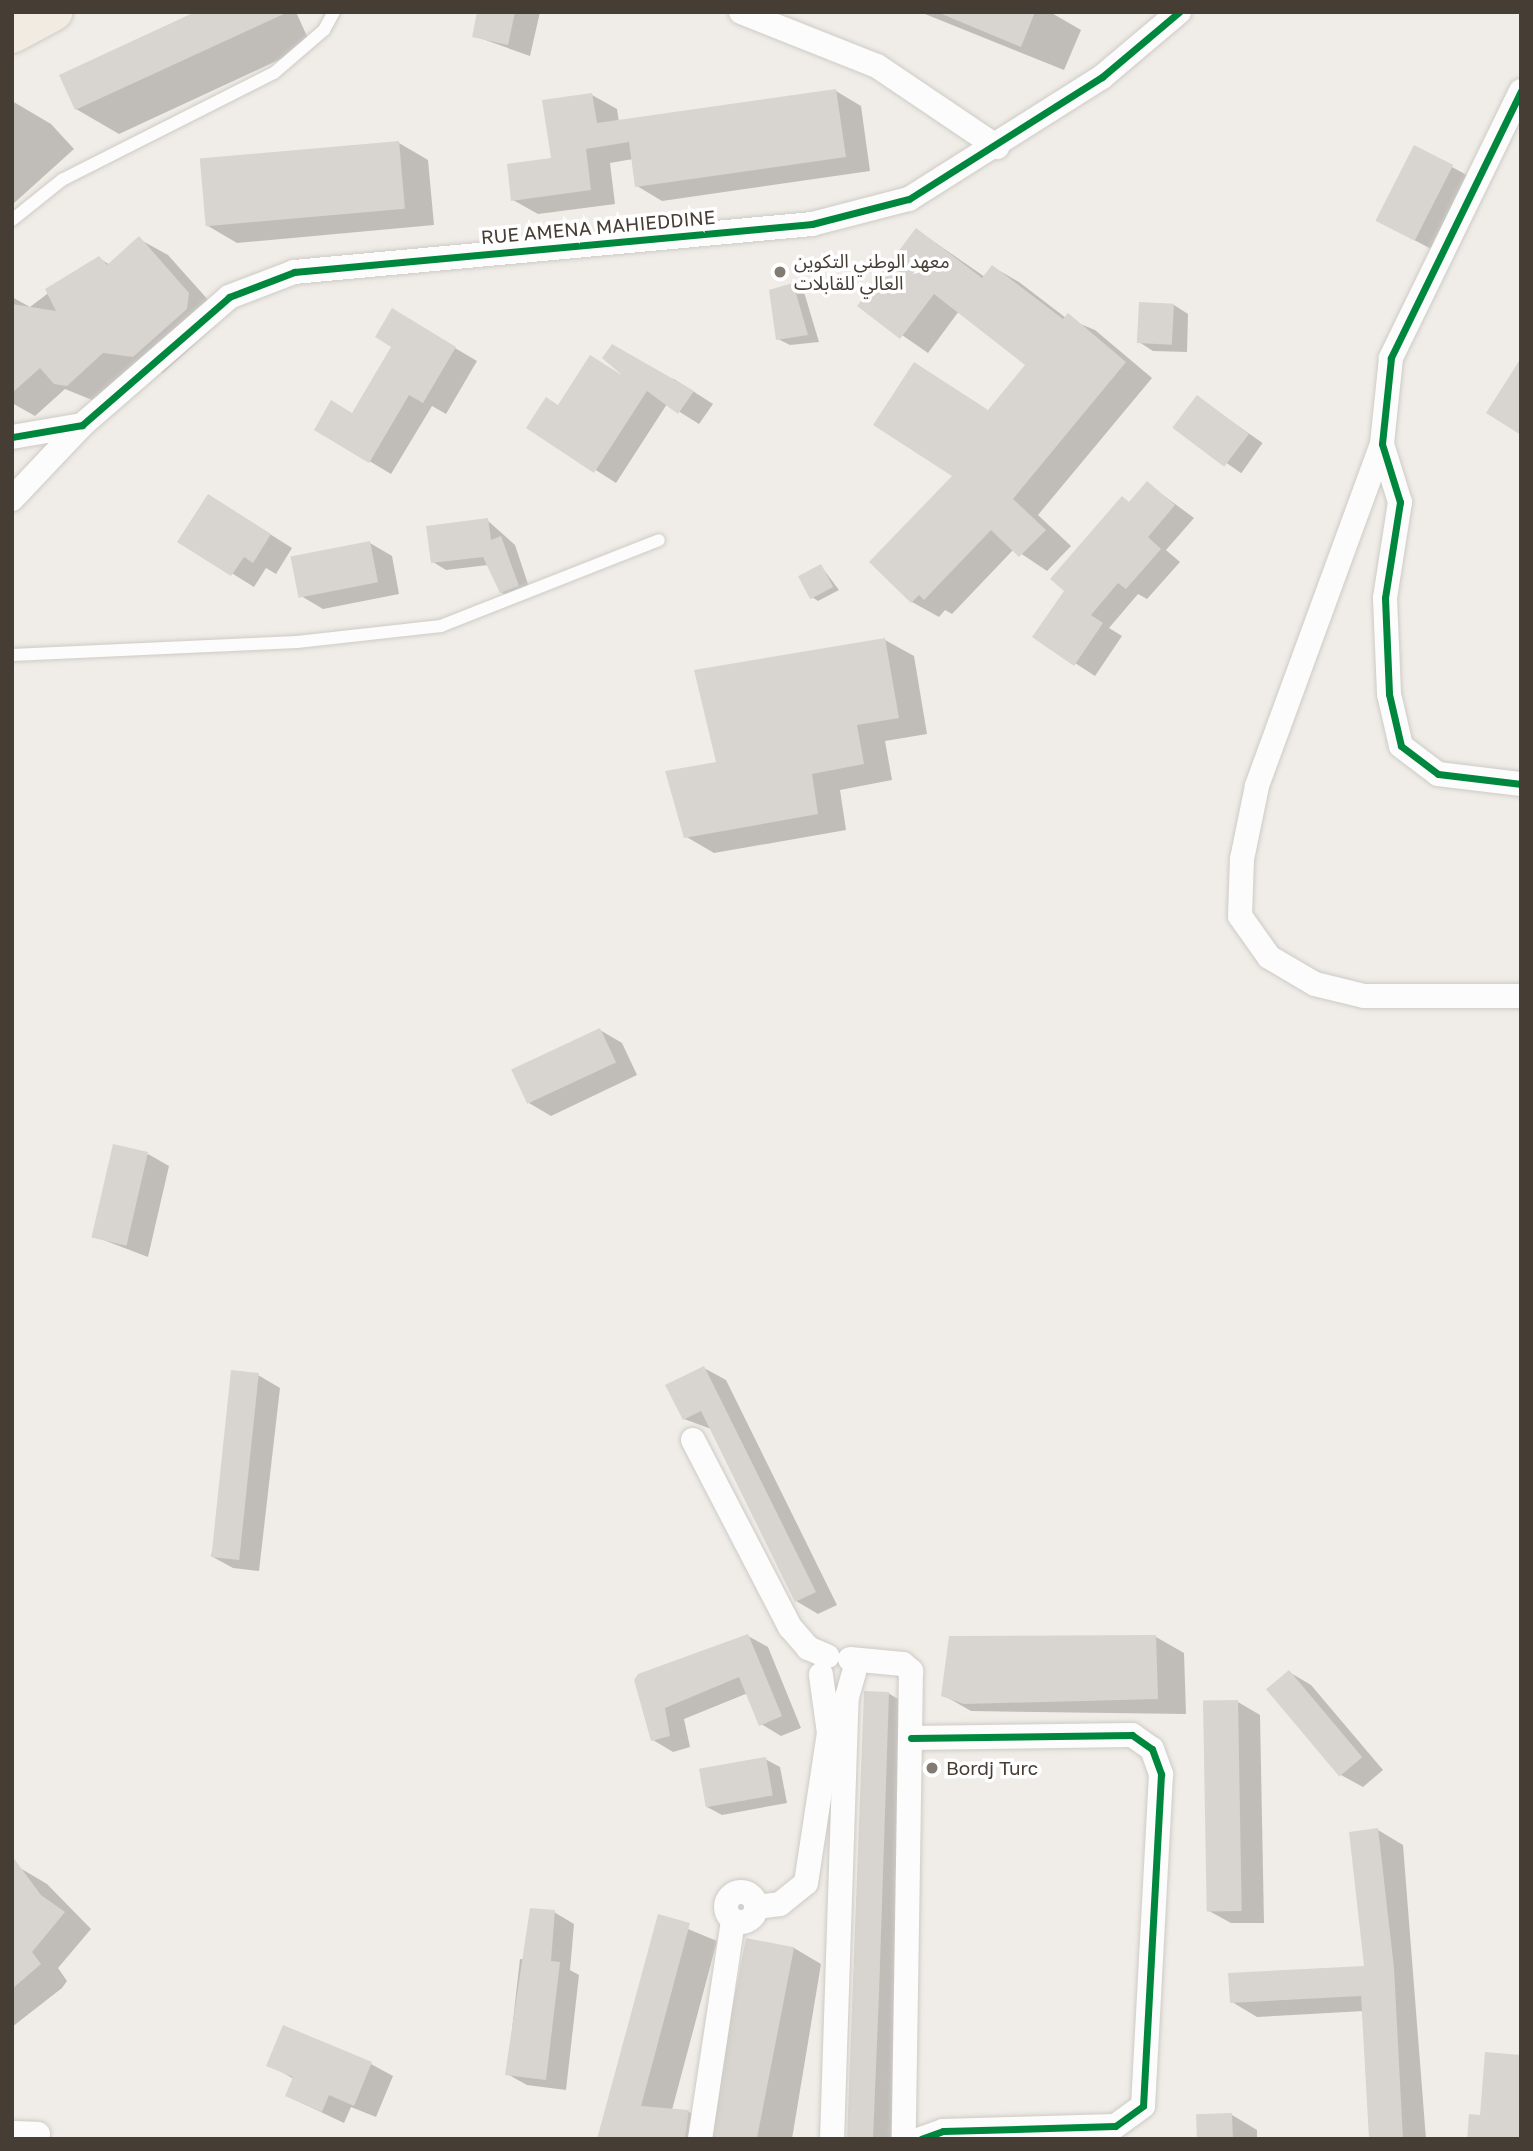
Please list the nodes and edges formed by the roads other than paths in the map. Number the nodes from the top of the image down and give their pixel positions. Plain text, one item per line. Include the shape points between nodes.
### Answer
1 (53, 12) edge
2 (334, 12) edge
3 (741, 12) edge
4 (1179, 12) edge
5 (12, 34) edge
6 (1521, 91) edge
7 (997, 147) junction
8 (12, 220) edge
9 (82, 425) junction
10 (12, 437) edge
11 (1382, 444) junction
12 (12, 499) edge
13 (659, 540) dead end
14 (12, 655) edge
15 (1521, 784) edge
16 (1521, 996) edge
17 (692, 1440) dead end
18 (838, 1666) junction
19 (911, 1738) junction
20 (12, 2133) edge
21 (38, 2134) dead end
22 (700, 2139) edge
23 (832, 2139) edge
24 (904, 2139) edge
25 (921, 2139) edge

1 - 5 main road
2 - 8 lane via 324,30 274,73 62,180
3 - 7 street via 877,66
4 - 7 street, RUE AMENA MAHIEDDINE via 1101,77
6 - 11 street via 1391,358
7 - 9 street, RUE AMENA MAHIEDDINE via 909,199 812,224 294,272 229,298
9 - 10 street
9 - 12 street, RUE AMENA MAHIEDDINE
11 - 15 street via 1400,502 1385,598 1389,694 1401,746 1438,774
11 - 16 street via 1257,786 1242,859 1240,916 1269,957 1315,984 1364,996
13 - 14 lane via 441,626 297,642
17 - 18 street via 797,1639
18 - 19 street via 903,1664 911,1671
18 - 22 street via 806,1883 780,1904 756,1907 747,1922 733,1921
18 - 23 street via 846,1697
19 - 24 street
19 - 25 street via 1132,1735 1152,1749 1161,1774 1143,2106 1115,2126 943,2131
20 - 21 street

